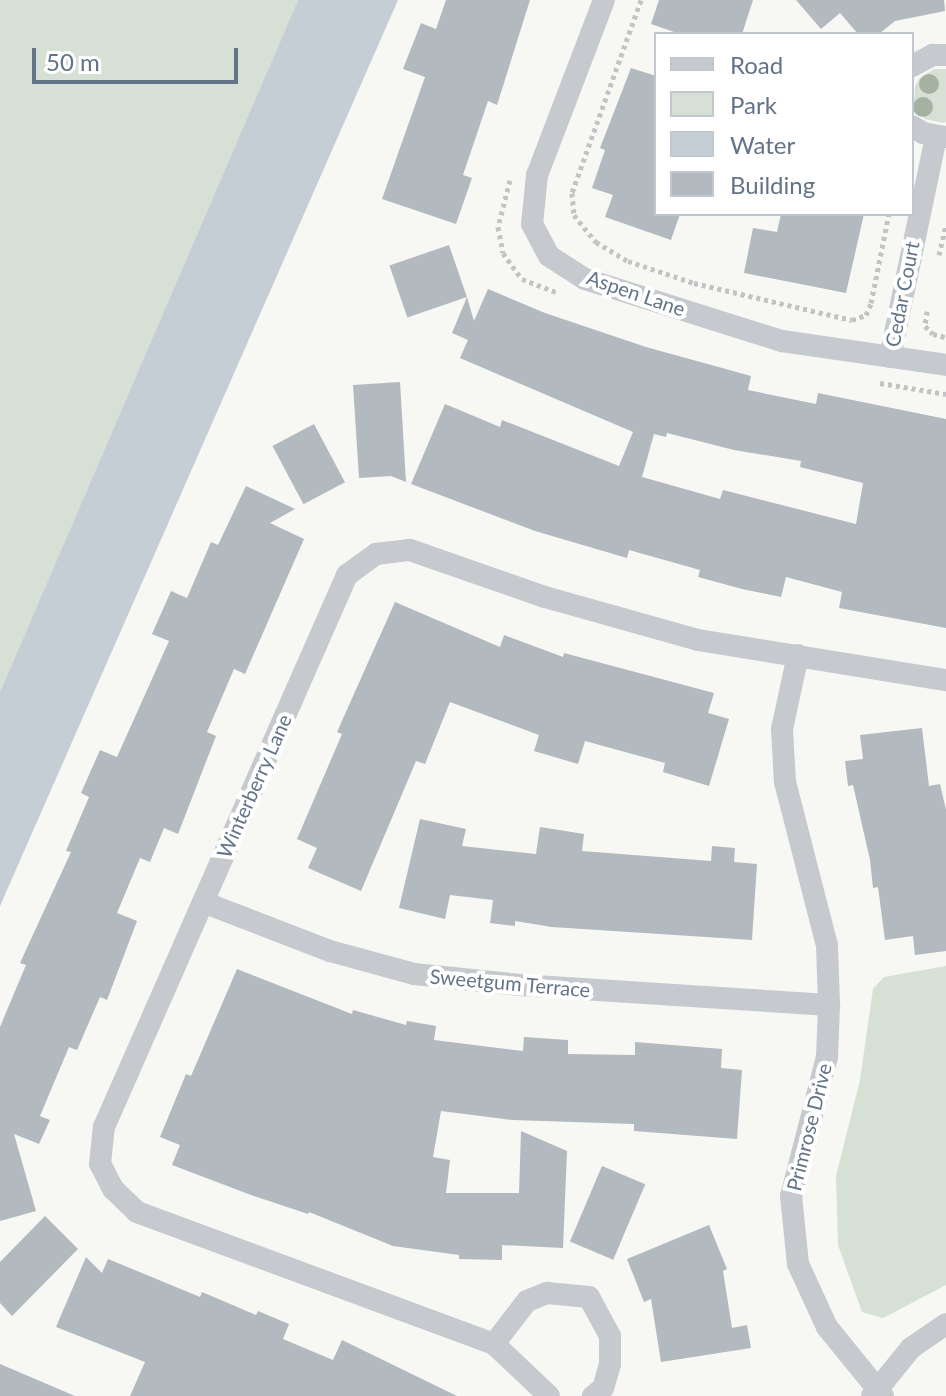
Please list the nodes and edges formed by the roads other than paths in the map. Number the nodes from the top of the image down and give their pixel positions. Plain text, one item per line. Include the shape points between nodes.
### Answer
1 (604, 0) edge
2 (946, 55) edge
3 (914, 65) edge
4 (914, 127) edge
5 (941, 137) edge
6 (890, 357) junction
7 (946, 365) edge
8 (798, 655) junction
9 (946, 680) edge
10 (203, 902) junction
11 (829, 1005) junction
12 (946, 1324) edge
13 (494, 1344) junction
14 (877, 1394) edge
15 (549, 1396) edge
16 (593, 1396) edge

1 - 6 street, Aspen Lane via 537,175 532,224 549,256 585,279 782,341
2 - 3 street
4 - 5 street, Cedar Court
5 - 6 street, Cedar Court
6 - 7 street, Aspen Lane
8 - 9 street, Winterberry Lane
8 - 10 street, Winterberry Lane via 698,640 545,597 410,550 376,554 347,575
8 - 11 street, Primrose Drive via 782,729 785,782 827,945
10 - 11 street, Sweetgum Terrace via 330,951 414,974
10 - 13 street, Winterberry Lane via 104,1127 100,1164 113,1189 137,1212
11 - 14 street, Primrose Drive via 827,1057 791,1196 798,1264 827,1327
12 - 14 street via 911,1348
13 - 15 street, Winterberry Lane
13 - 16 street via 527,1301 547,1293 589,1297 610,1336 610,1364 603,1388

